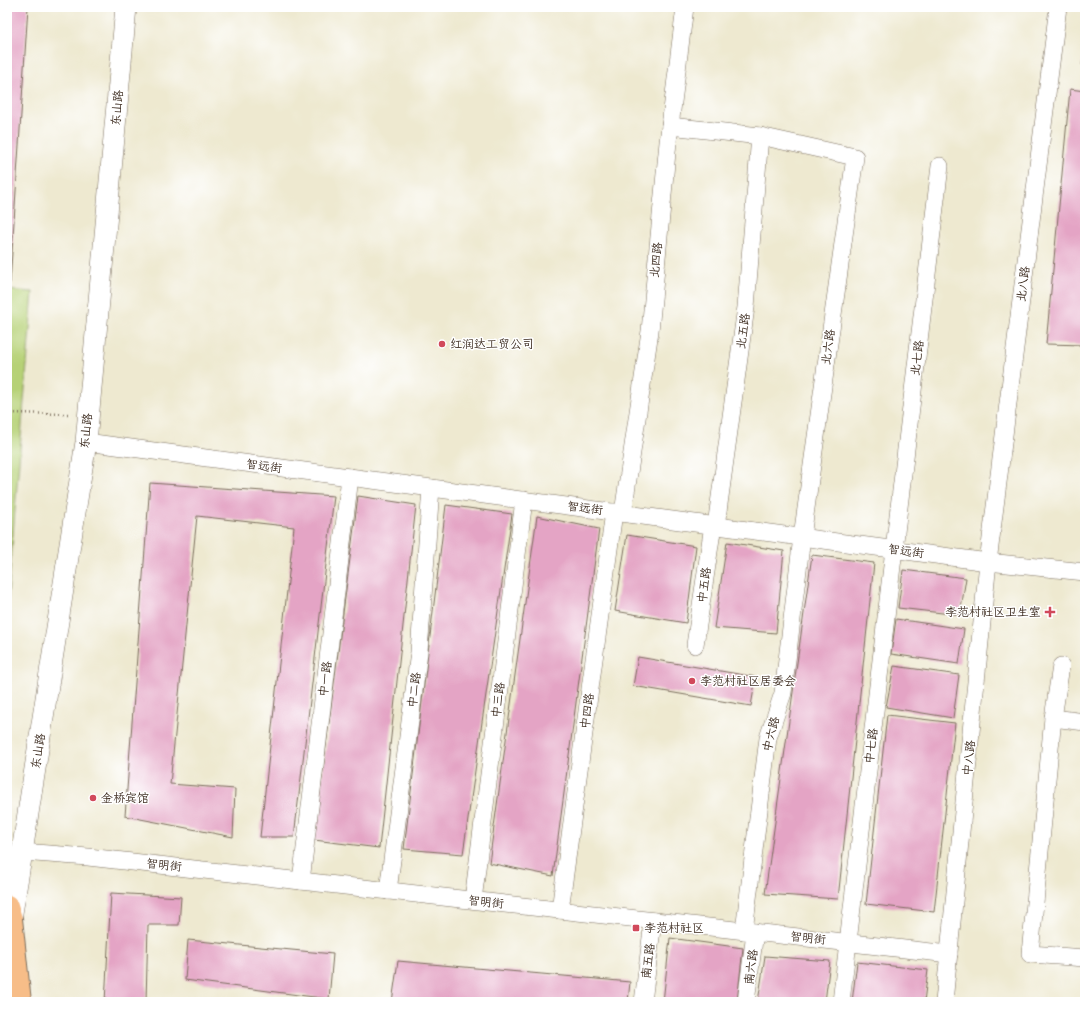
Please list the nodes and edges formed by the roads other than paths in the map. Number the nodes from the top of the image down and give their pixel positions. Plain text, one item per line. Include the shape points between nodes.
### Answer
1 (126, 7) edge
2 (685, 7) edge
3 (1058, 7) edge
4 (670, 126) junction
5 (760, 136) junction
6 (940, 166) dead end
7 (86, 442) junction
8 (350, 477) junction
9 (431, 488) junction
10 (524, 500) junction
11 (618, 513) junction
12 (714, 526) junction
13 (802, 537) junction
14 (894, 549) junction
15 (988, 562) junction
16 (1085, 572) edge
17 (695, 645) dead end
18 (1061, 666) dead end
19 (1053, 718) junction
20 (1085, 722) edge
21 (22, 852) junction
22 (301, 881) junction
23 (388, 891) junction
24 (473, 900) junction
25 (560, 910) junction
26 (8, 915) edge
27 (653, 921) junction
28 (750, 932) junction
29 (848, 943) junction
30 (949, 954) junction
31 (1085, 958) edge
32 (20, 1002) edge
33 (643, 1002) edge
34 (746, 1002) edge
35 (841, 1002) edge
36 (944, 1002) edge

1 - 7 street, 东山路
2 - 4 street, 北四路
3 - 15 street, 北八路
4 - 5 street
4 - 11 street, 北四路 via 650,331
5 - 12 street, 北五路 via 746,307
5 - 13 street, 北六路 via 855,157
6 - 14 street, 北七路
7 - 8 street, 智远街
7 - 21 street, 东山路
8 - 9 street, 智远街
8 - 22 street, 中一路
9 - 10 street, 智远街
9 - 23 street, 中二路 via 419,652
10 - 11 street, 智远街
10 - 24 street, 中三路
11 - 12 street, 智远街
11 - 25 street, 中四路
12 - 13 street, 智远街
12 - 17 street, 中五路
13 - 14 street, 智远街
13 - 28 street, 中六路 via 783,693 768,738
14 - 15 street, 智远街
14 - 29 street, 中七路
15 - 16 street, 智远街
15 - 30 street, 中八路
18 - 19 street
19 - 20 street
19 - 31 street via 1030,954
21 - 22 street, 智明街
21 - 26 street, 东山路
22 - 23 street, 智明街
23 - 24 street, 智明街
24 - 25 street, 智明街
25 - 27 street, 智明街
26 - 32 main road
27 - 28 street, 智明街
27 - 33 street, 南五路
28 - 29 street, 智明街
28 - 34 street, 南六路
29 - 30 street, 智明街
29 - 35 street, 中七路
30 - 36 street, 中八路

